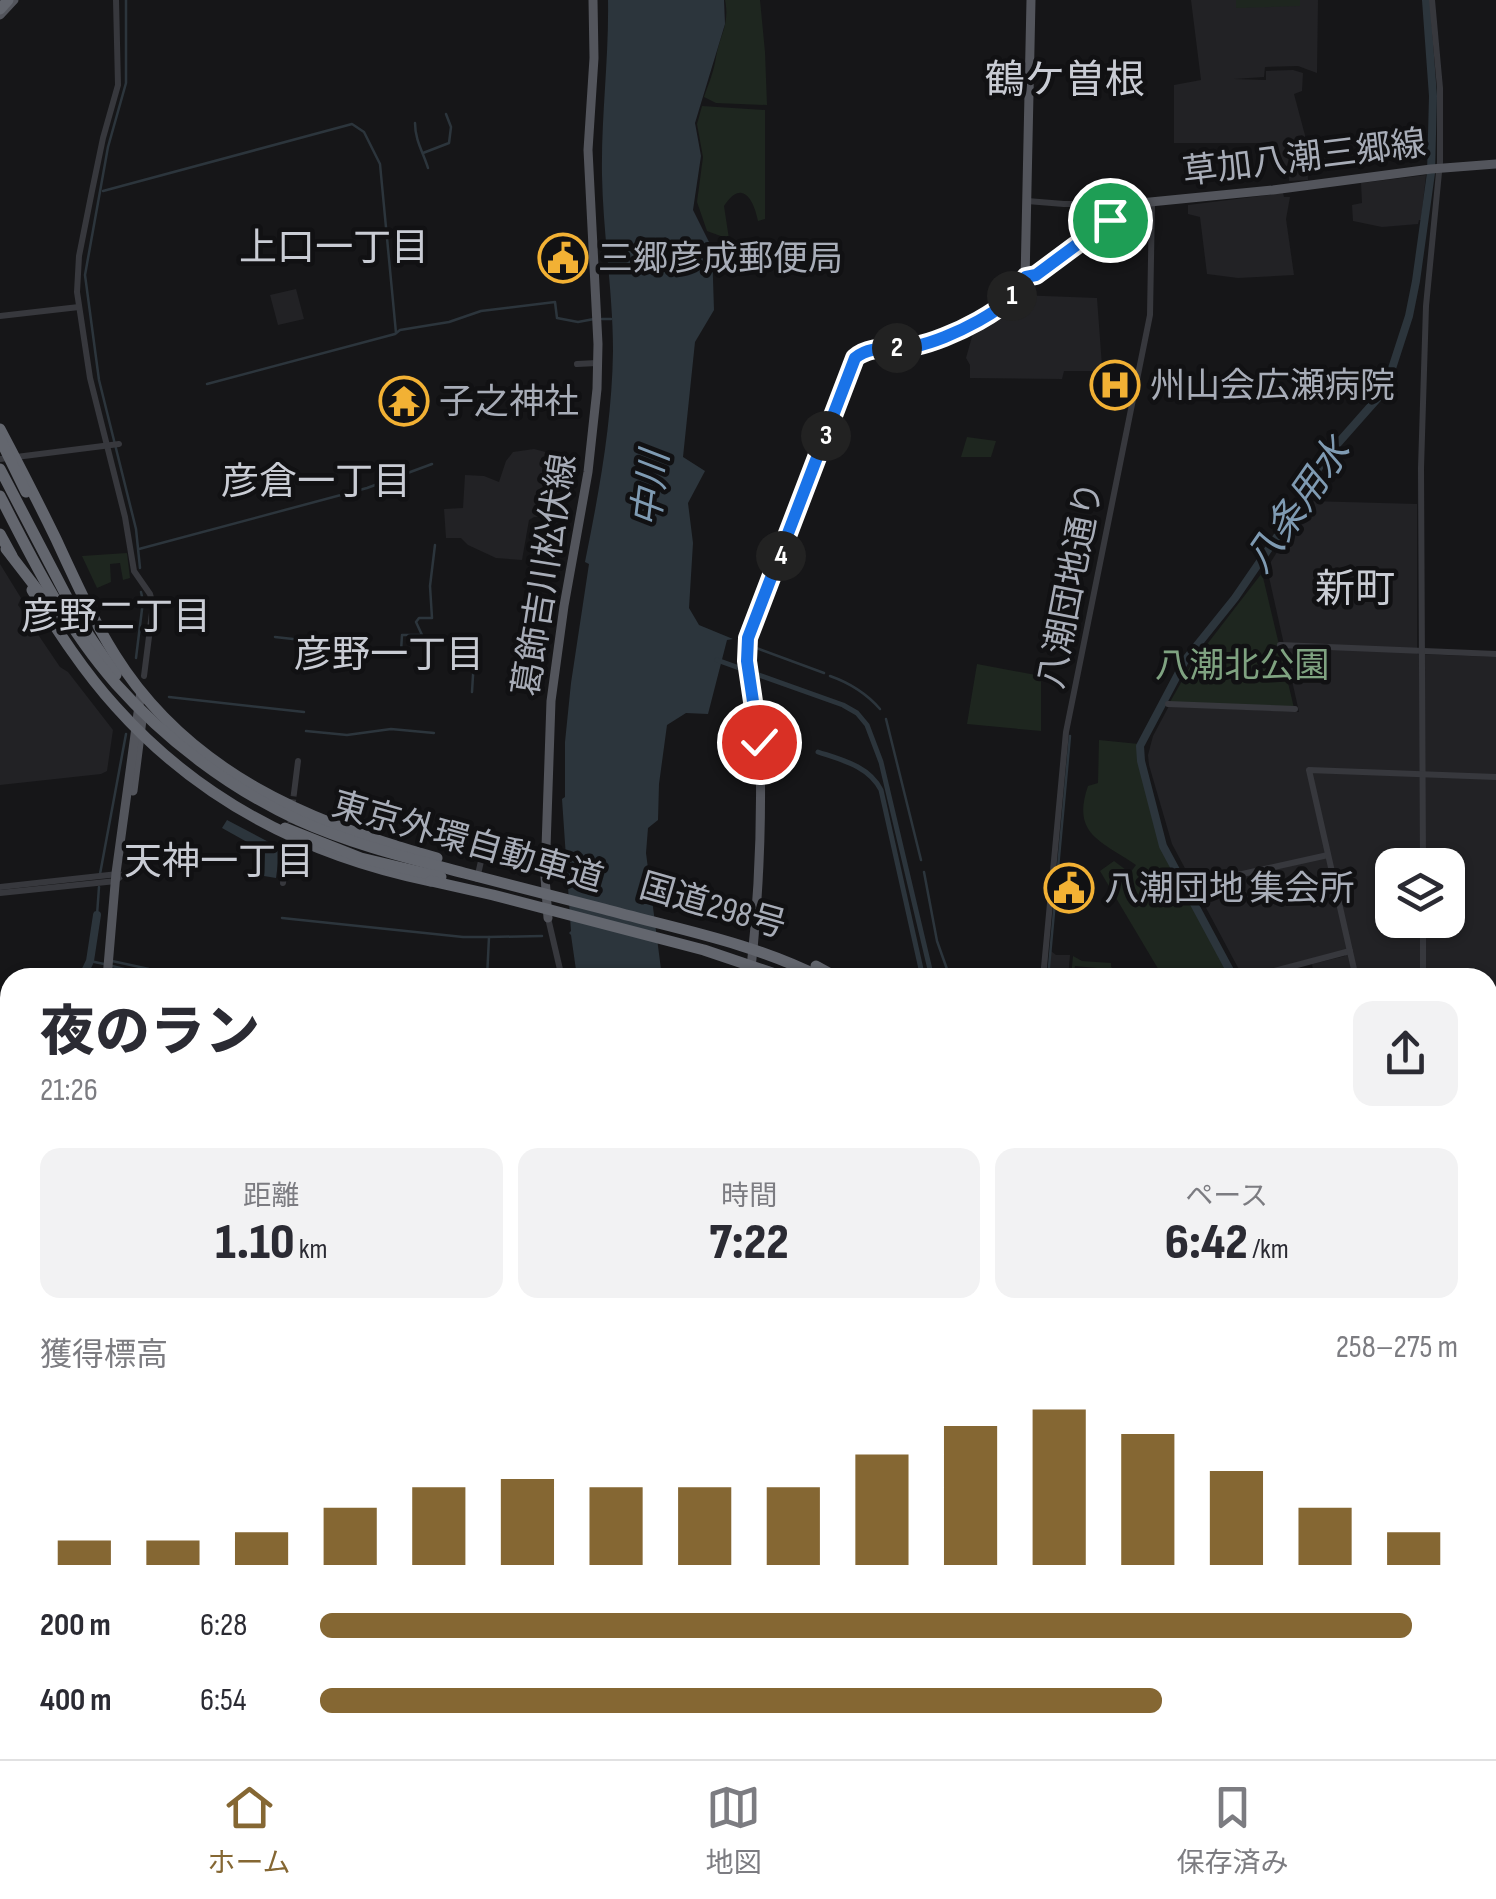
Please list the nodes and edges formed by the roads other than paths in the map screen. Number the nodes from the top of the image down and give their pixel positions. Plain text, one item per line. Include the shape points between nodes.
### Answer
1 (116, 0) edge
2 (593, 0) edge
3 (1031, 0) edge
4 (1432, 0) edge
5 (1496, 164) edge
6 (1440, 168) junction
7 (1026, 201) junction
8 (1130, 204) junction
9 (1152, 204) junction
10 (1026, 277) junction
11 (79, 307) junction
12 (0, 316) edge
13 (577, 364) dead end
14 (598, 364) junction
15 (0, 429) edge
16 (0, 440) edge
17 (120, 444) dead end
18 (106, 447) junction
19 (0, 450) edge
20 (15, 458) junction
21 (0, 460) edge
22 (0, 468) edge
23 (0, 482) edge
24 (27, 495) junction
25 (0, 496) edge
26 (0, 510) edge
27 (31, 532) junction
28 (0, 536) edge
29 (80, 589) junction
30 (58, 615) junction
31 (1280, 645) dead end
32 (1422, 650) junction
33 (114, 654) junction
34 (1496, 654) edge
35 (146, 662) junction
36 (143, 693) junction
37 (1168, 704) dead end
38 (1295, 709) dead end
39 (138, 730) junction
40 (183, 747) junction
41 (298, 761) dead end
42 (1422, 774) junction
43 (1496, 777) edge
44 (210, 791) junction
45 (294, 793) tunnel mouth
46 (1422, 848) edge
47 (287, 850) tunnel mouth
48 (1328, 855) junction
49 (481, 861) dead end
50 (118, 877) junction
51 (282, 883) dead end
52 (484, 884) junction
53 (1193, 885) dead end
54 (0, 890) edge
55 (472, 899) dead end
56 (548, 918) joint
57 (1423, 938) edge
58 (1350, 951) junction
59 (111, 968) edge
60 (560, 968) edge
61 (751, 968) edge
62 (757, 968) edge
63 (782, 968) edge
64 (800, 968) edge
65 (816, 968) edge
66 (1044, 968) edge
67 (1286, 968) edge
68 (1354, 968) edge
69 (1423, 968) edge

1 - 11 street via 118,85 79,256
2 - 14 main road, 葛飾吉川松伏線 via 588,150
3 - 7 main road
4 - 6 street
5 - 6 main road, 草加八潮三郷線
6 - 9 main road, 草加八潮三郷線
6 - 32 street via 1426,329
7 - 8 street
7 - 10 main road
8 - 9 main road, 草加八潮三郷線
8 - 10 main road via 1129,211
9 - 66 street, 八潮団地通り via 1150,315 1066,732
10 - 61 main road via 1018,292 970,325 925,344 855,358 748,638 760,753
11 - 12 street
11 - 18 street
13 - 14 street
14 - 56 main road, 葛飾吉川松伏線 via 588,472 551,700
15 - 20 highway, 国道298号
16 - 24 highway, bridge
17 - 18 street
18 - 20 street
18 - 35 street via 134,570 153,605
19 - 24 highway, bridge
20 - 21 street
20 - 29 highway, 国道298号
22 - 27 highway
23 - 27 highway
24 - 29 highway
25 - 40 highway, 東京外環自動車道, bridge via 100,664
26 - 30 highway, 東京外環自動車道, bridge
27 - 40 highway, bridge via 104,658
28 - 30 highway, bridge
28 - 39 highway, 国道298号 via 71,650
29 - 33 highway, 国道298号
30 - 52 highway, 東京外環自動車道, bridge via 142,720 246,799 344,845
31 - 32 street
32 - 34 street
32 - 42 street
33 - 35 street via 129,670
33 - 36 highway, 国道298号
35 - 36 street
36 - 39 main road
36 - 65 highway, 国道298号, bridge via 204,752 267,795 342,830 735,937
37 - 38 street
39 - 44 highway, 国道298号
39 - 50 main road
40 - 64 highway, 東京外環自動車道, bridge via 248,794 346,840 734,944
41 - 45 street
42 - 43 street
42 - 46 street
42 - 48 street via 1309,770
44 - 52 highway, bridge via 373,862
44 - 62 highway, 国道298号, bridge via 310,846 378,869
47 - 51 street
48 - 53 street
48 - 58 street
49 - 55 street
50 - 54 street
50 - 59 main road
52 - 63 highway, 東京外環自動車道, bridge
56 - 60 street
57 - 69 street
58 - 67 street
58 - 68 street

